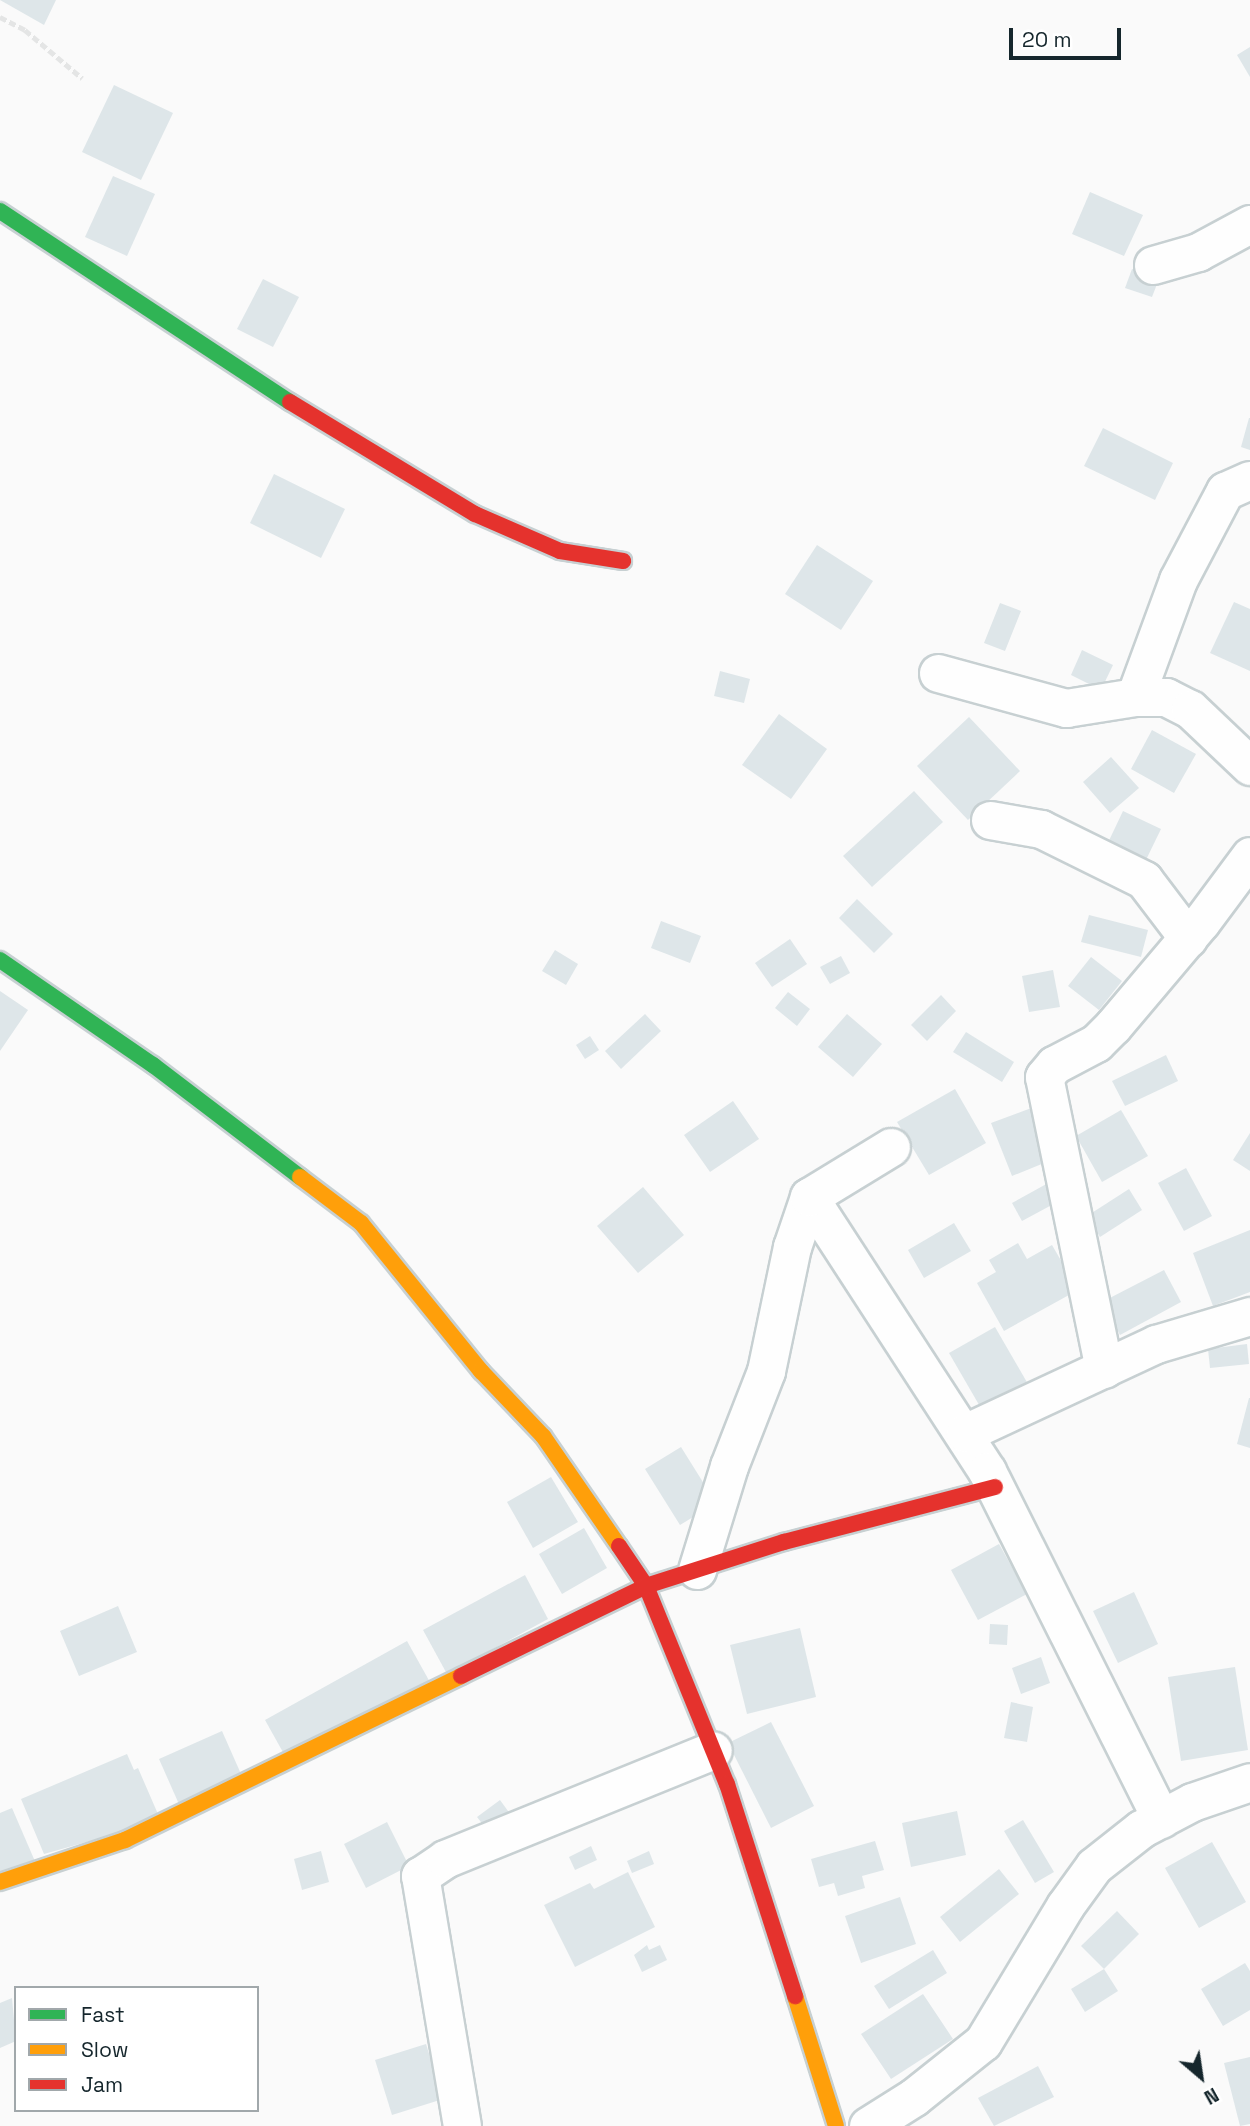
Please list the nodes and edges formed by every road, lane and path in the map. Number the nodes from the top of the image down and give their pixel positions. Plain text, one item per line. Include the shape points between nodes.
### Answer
1 (0, 17) edge
2 (82, 78) dead end
3 (0, 211) edge
4 (1250, 224) edge
5 (1153, 265) dead end
6 (1250, 480) edge
7 (623, 561) dead end
8 (937, 673) dead end
9 (1135, 697) junction
10 (1250, 766) edge
11 (990, 820) dead end
12 (1250, 856) edge
13 (1188, 938) junction
14 (0, 960) edge
15 (891, 1147) dead end
16 (809, 1197) junction
17 (1250, 1316) edge
18 (1104, 1369) junction
19 (965, 1433) junction
20 (995, 1487) junction
21 (697, 1570) junction
22 (646, 1586) junction
23 (713, 1750) junction
24 (1250, 1782) edge
25 (1161, 1819) junction
26 (0, 1882) edge
27 (462, 2126) edge
28 (836, 2126) edge
29 (868, 2126) edge

1 - 2 path via 25,30
3 - 7 street via 282,397 475,514 561,551
4 - 5 street via 1198,252
6 - 9 street via 1224,491 1178,580
8 - 9 street via 1066,708
9 - 10 street via 1166,697 1190,709
11 - 13 street via 1041,830 1144,880
12 - 13 street
13 - 18 street via 1096,1043 1054,1065 1044,1077
14 - 22 street via 153,1065 361,1223 481,1371 543,1436
15 - 16 street
16 - 19 street
16 - 21 street via 792,1247 766,1371 729,1466
17 - 18 street via 1156,1344
18 - 19 street
19 - 20 street
20 - 21 street via 784,1542
20 - 25 street
21 - 22 street
22 - 23 street
22 - 26 street via 150,1829
23 - 27 street via 445,1859 420,1876
23 - 28 street
24 - 25 street
25 - 29 street via 1094,1867 982,2042 914,2098

